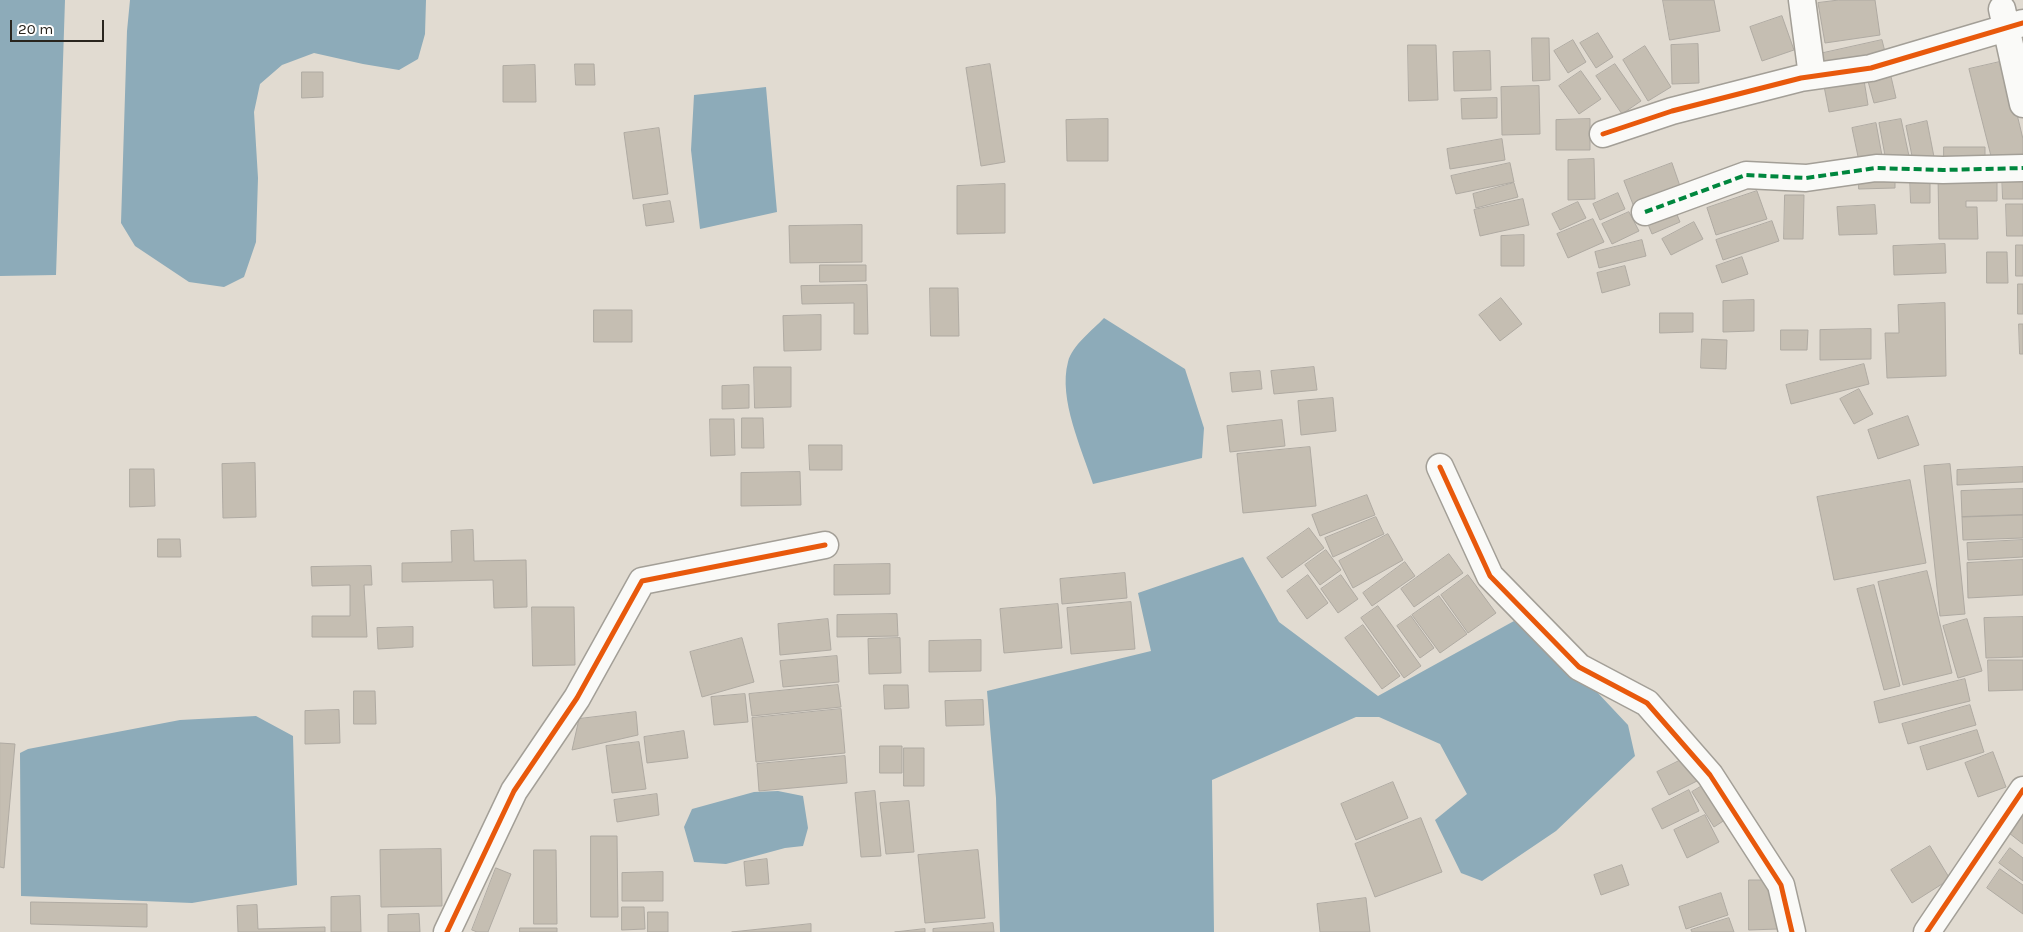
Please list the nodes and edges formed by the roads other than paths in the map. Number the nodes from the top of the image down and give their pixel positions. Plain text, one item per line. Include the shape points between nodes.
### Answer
1 (1802, 0) edge
2 (2010, 20) edge
3 (1812, 76) junction
4 (2023, 104) edge
5 (1603, 134) dead end
6 (2023, 168) edge
7 (1644, 212) dead end
8 (1440, 467) dead end
9 (825, 545) dead end
10 (2023, 790) edge
11 (447, 932) edge
12 (1792, 932) edge
13 (1927, 932) edge

1 - 3 street
2 - 3 street via 1871,68
2 - 4 street
3 - 5 street via 1672,111
6 - 7 street via 1876,168 1806,178 1746,175
8 - 12 street via 1490,576 1579,667 1647,703 1710,775 1781,886
9 - 11 street via 642,582 577,698 514,791
10 - 13 street

